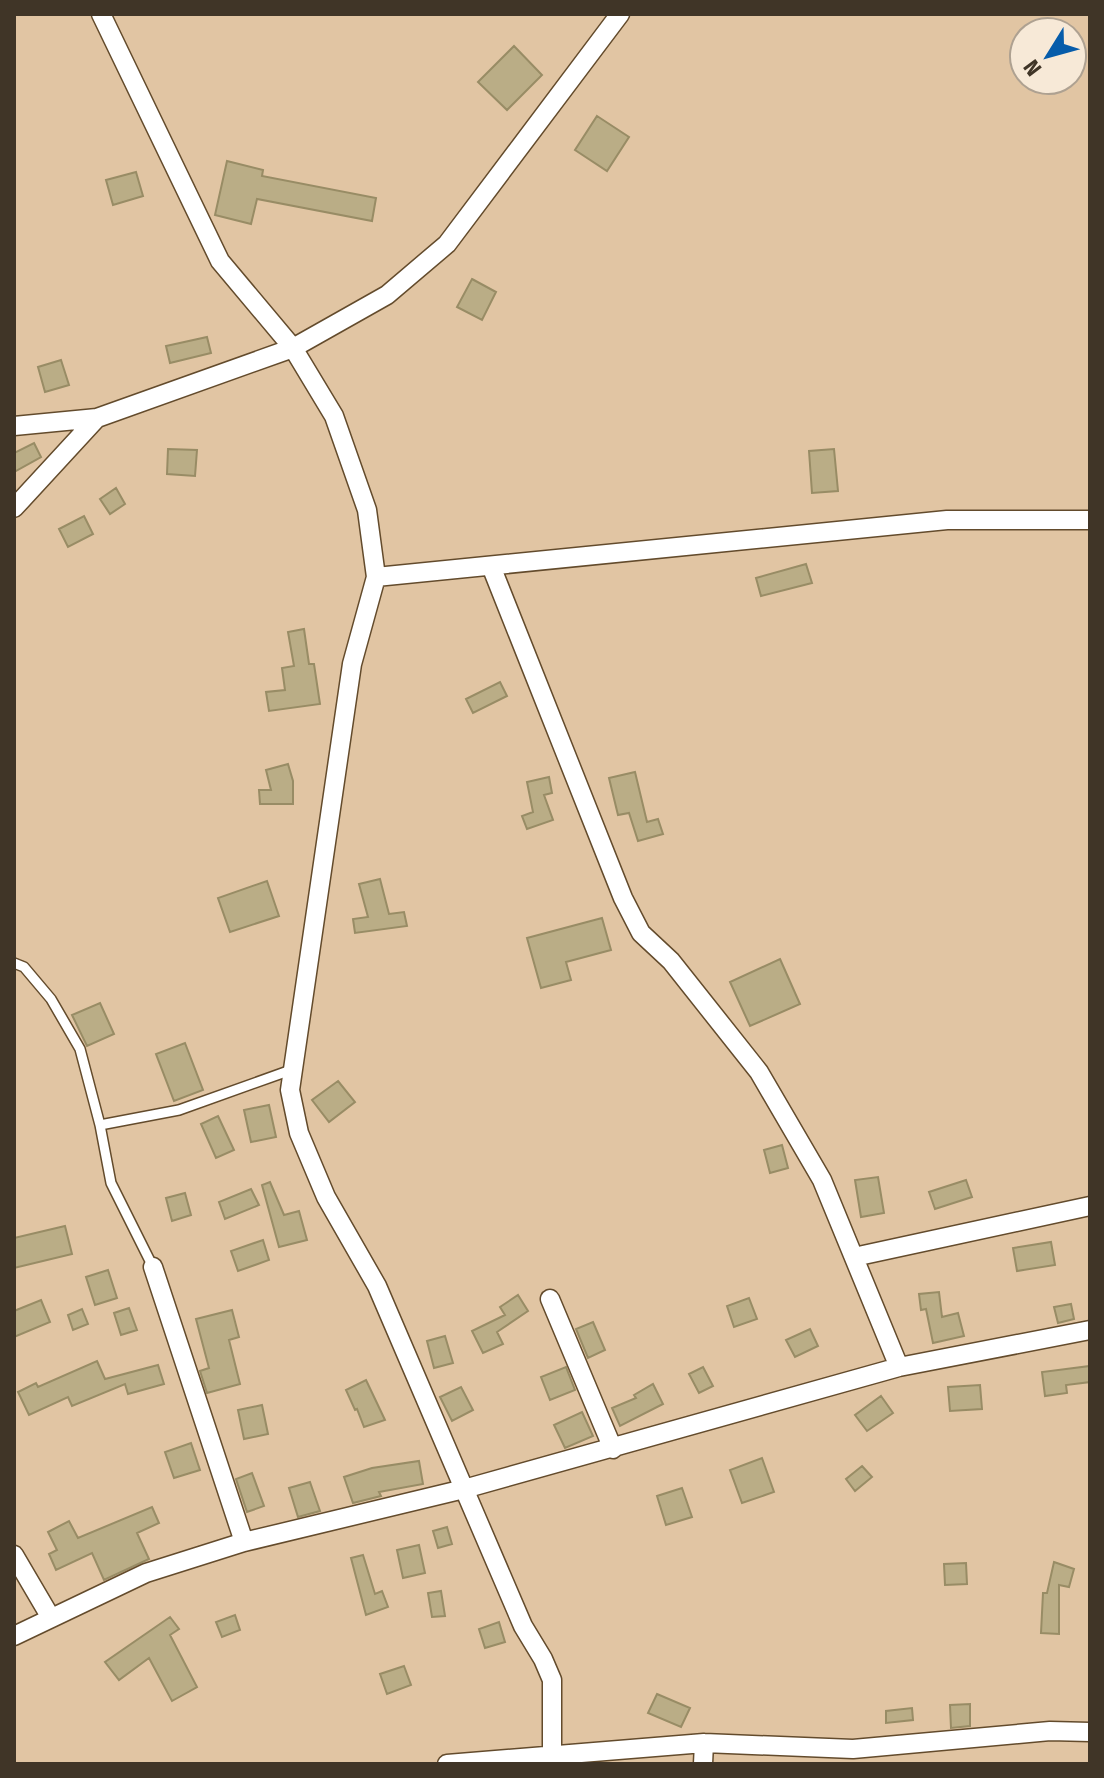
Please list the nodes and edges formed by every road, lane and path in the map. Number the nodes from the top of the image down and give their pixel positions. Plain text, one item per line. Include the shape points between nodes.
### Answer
1 (101, 14) edge
2 (620, 14) edge
3 (293, 348) junction
4 (97, 418) junction
5 (14, 426) edge
6 (14, 508) edge
7 (1090, 520) edge
8 (491, 566) junction
9 (376, 577) junction
10 (14, 963) edge
11 (291, 1070) junction
12 (100, 1125) junction
13 (1090, 1206) edge
14 (854, 1257) junction
15 (153, 1267) joint
16 (550, 1299) dead end
17 (1090, 1330) edge
18 (899, 1367) junction
19 (613, 1449) junction
20 (464, 1489) junction
21 (244, 1542) junction
22 (14, 1555) edge
23 (51, 1618) junction
24 (14, 1636) edge
25 (1090, 1732) edge
26 (704, 1743) junction
27 (853, 1756) edge
28 (552, 1760) edge
29 (447, 1764) edge
30 (703, 1764) edge

1 - 3 street via 220,261
2 - 3 street via 447,244 387,295
3 - 4 street
3 - 9 street via 334,416 367,510
4 - 5 street
4 - 6 street
7 - 8 street via 947,520
8 - 9 street
8 - 14 street via 641,933 671,961 759,1072 822,1180
9 - 11 street via 352,664
10 - 12 lane via 24,967 51,999 80,1049
11 - 12 lane via 179,1110
11 - 20 street via 299,1133 326,1197 377,1286
12 - 15 lane via 111,1183
13 - 14 street
14 - 18 street
15 - 21 street
16 - 19 street
17 - 18 street
18 - 19 street
19 - 20 street
20 - 21 street
20 - 28 street via 552,1680
21 - 23 street via 146,1573
22 - 23 street
23 - 24 street
25 - 27 street via 1050,1731
26 - 27 street
26 - 28 street
26 - 30 street
28 - 29 street

